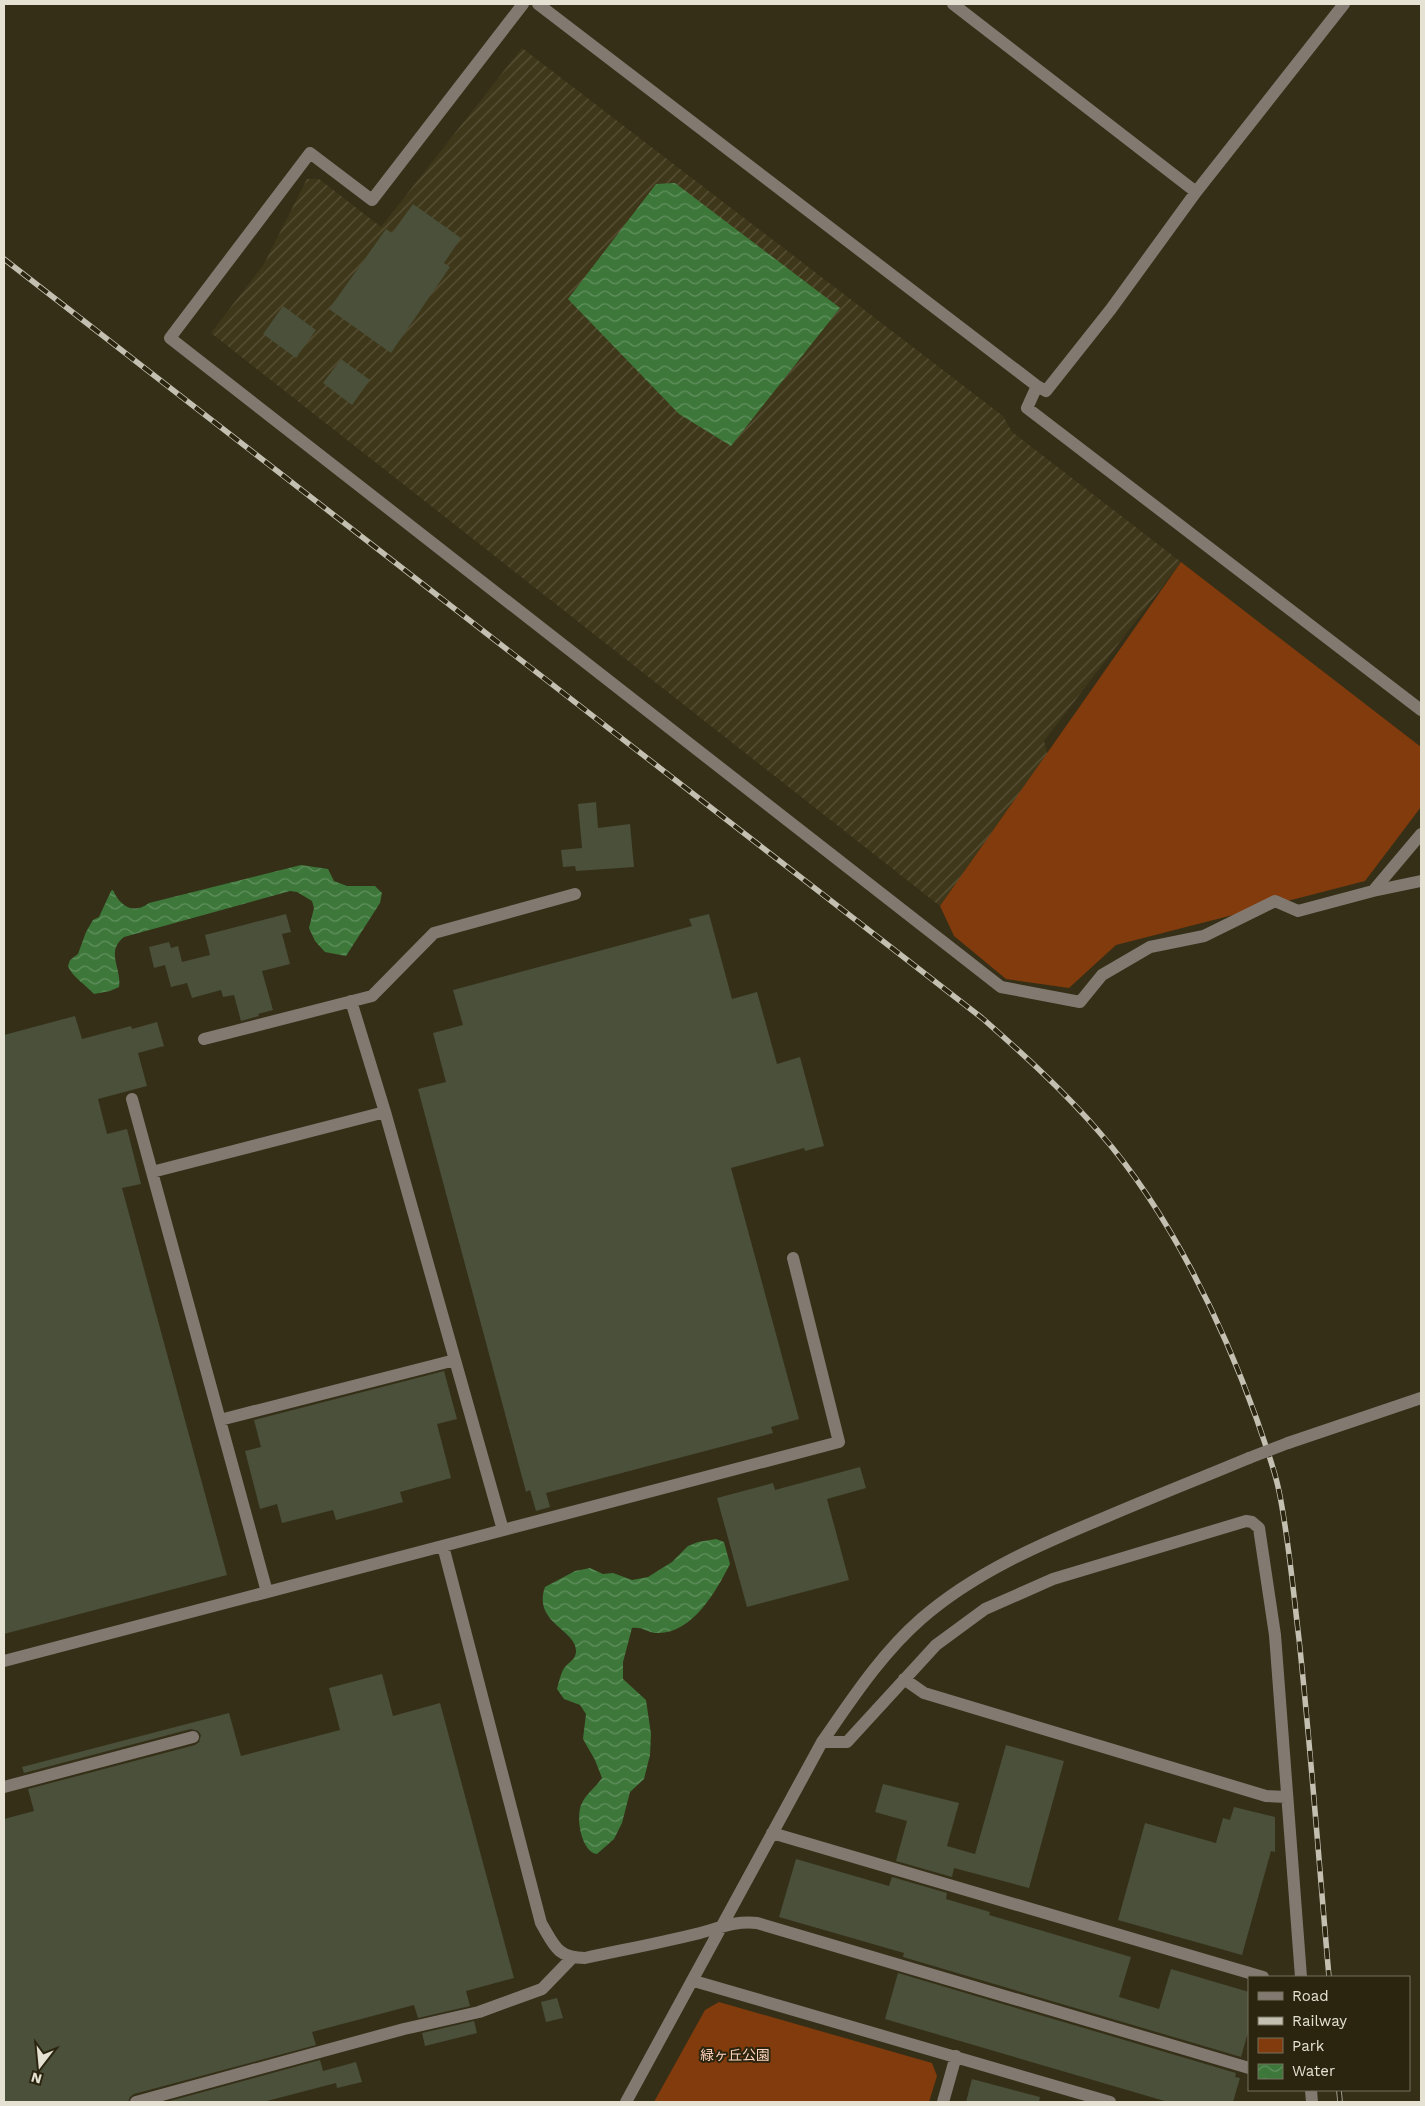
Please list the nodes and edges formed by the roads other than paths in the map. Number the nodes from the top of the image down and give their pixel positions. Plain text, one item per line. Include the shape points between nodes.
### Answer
1 (523, 4) edge
2 (538, 4) edge
3 (953, 4) edge
4 (1344, 4) edge
5 (1196, 192) junction
6 (1037, 386) junction
7 (1421, 710) edge
8 (1421, 834) edge
9 (1421, 881) edge
10 (1373, 891) junction
11 (576, 894) dead end
12 (351, 1001) junction
13 (204, 1040) dead end
14 (132, 1099) dead end
15 (385, 1112) junction
16 (152, 1172) junction
17 (793, 1258) dead end
18 (455, 1360) junction
19 (1421, 1398) edge
20 (220, 1420) junction
21 (503, 1530) junction
22 (443, 1546) junction
23 (267, 1592) junction
24 (4, 1661) edge
25 (904, 1679) junction
26 (193, 1737) dead end
27 (822, 1742) junction
28 (4, 1787) edge
29 (1287, 1797) junction
30 (772, 1833) junction
31 (723, 1925) junction
32 (572, 1958) junction
33 (1260, 1976) edge
34 (1301, 1976) edge
35 (694, 1980) junction
36 (956, 2056) junction
37 (1248, 2068) edge
38 (136, 2102) edge
39 (626, 2102) edge
40 (943, 2102) edge
41 (1110, 2102) edge

1 - 10 street via 372,200 310,153 170,338 1001,987 1080,1002 1102,975 1150,947 1204,936 1275,901 1298,911
2 - 6 street
3 - 5 street
4 - 5 street
5 - 6 street via 1046,390
6 - 7 street via 1027,408
8 - 10 street
9 - 10 street
11 - 12 street via 434,933 372,996
12 - 13 street
12 - 15 street
14 - 16 street
15 - 16 street
15 - 18 street
16 - 20 street
17 - 21 street via 839,1442
18 - 20 street
18 - 21 street
19 - 27 street, bridge via 1249,1458 1023,1553 958,1590 921,1619 878,1664
20 - 23 street
21 - 22 street
22 - 23 street
22 - 32 street via 541,1923 559,1952
23 - 24 street
25 - 27 street via 847,1742
25 - 29 street via 924,1693 1266,1796
25 - 29 street via 936,1645 961,1625 1017,1593 1072,1573 1246,1521 1252,1522 1259,1528 1275,1635
26 - 28 street
27 - 30 street
29 - 34 street
30 - 31 street
30 - 33 street
31 - 32 street via 697,1934
31 - 35 street
31 - 37 street via 744,1921 757,1923
32 - 38 street via 542,1989 479,2012 404,2029
35 - 36 street
35 - 39 street
36 - 40 street
36 - 41 street

